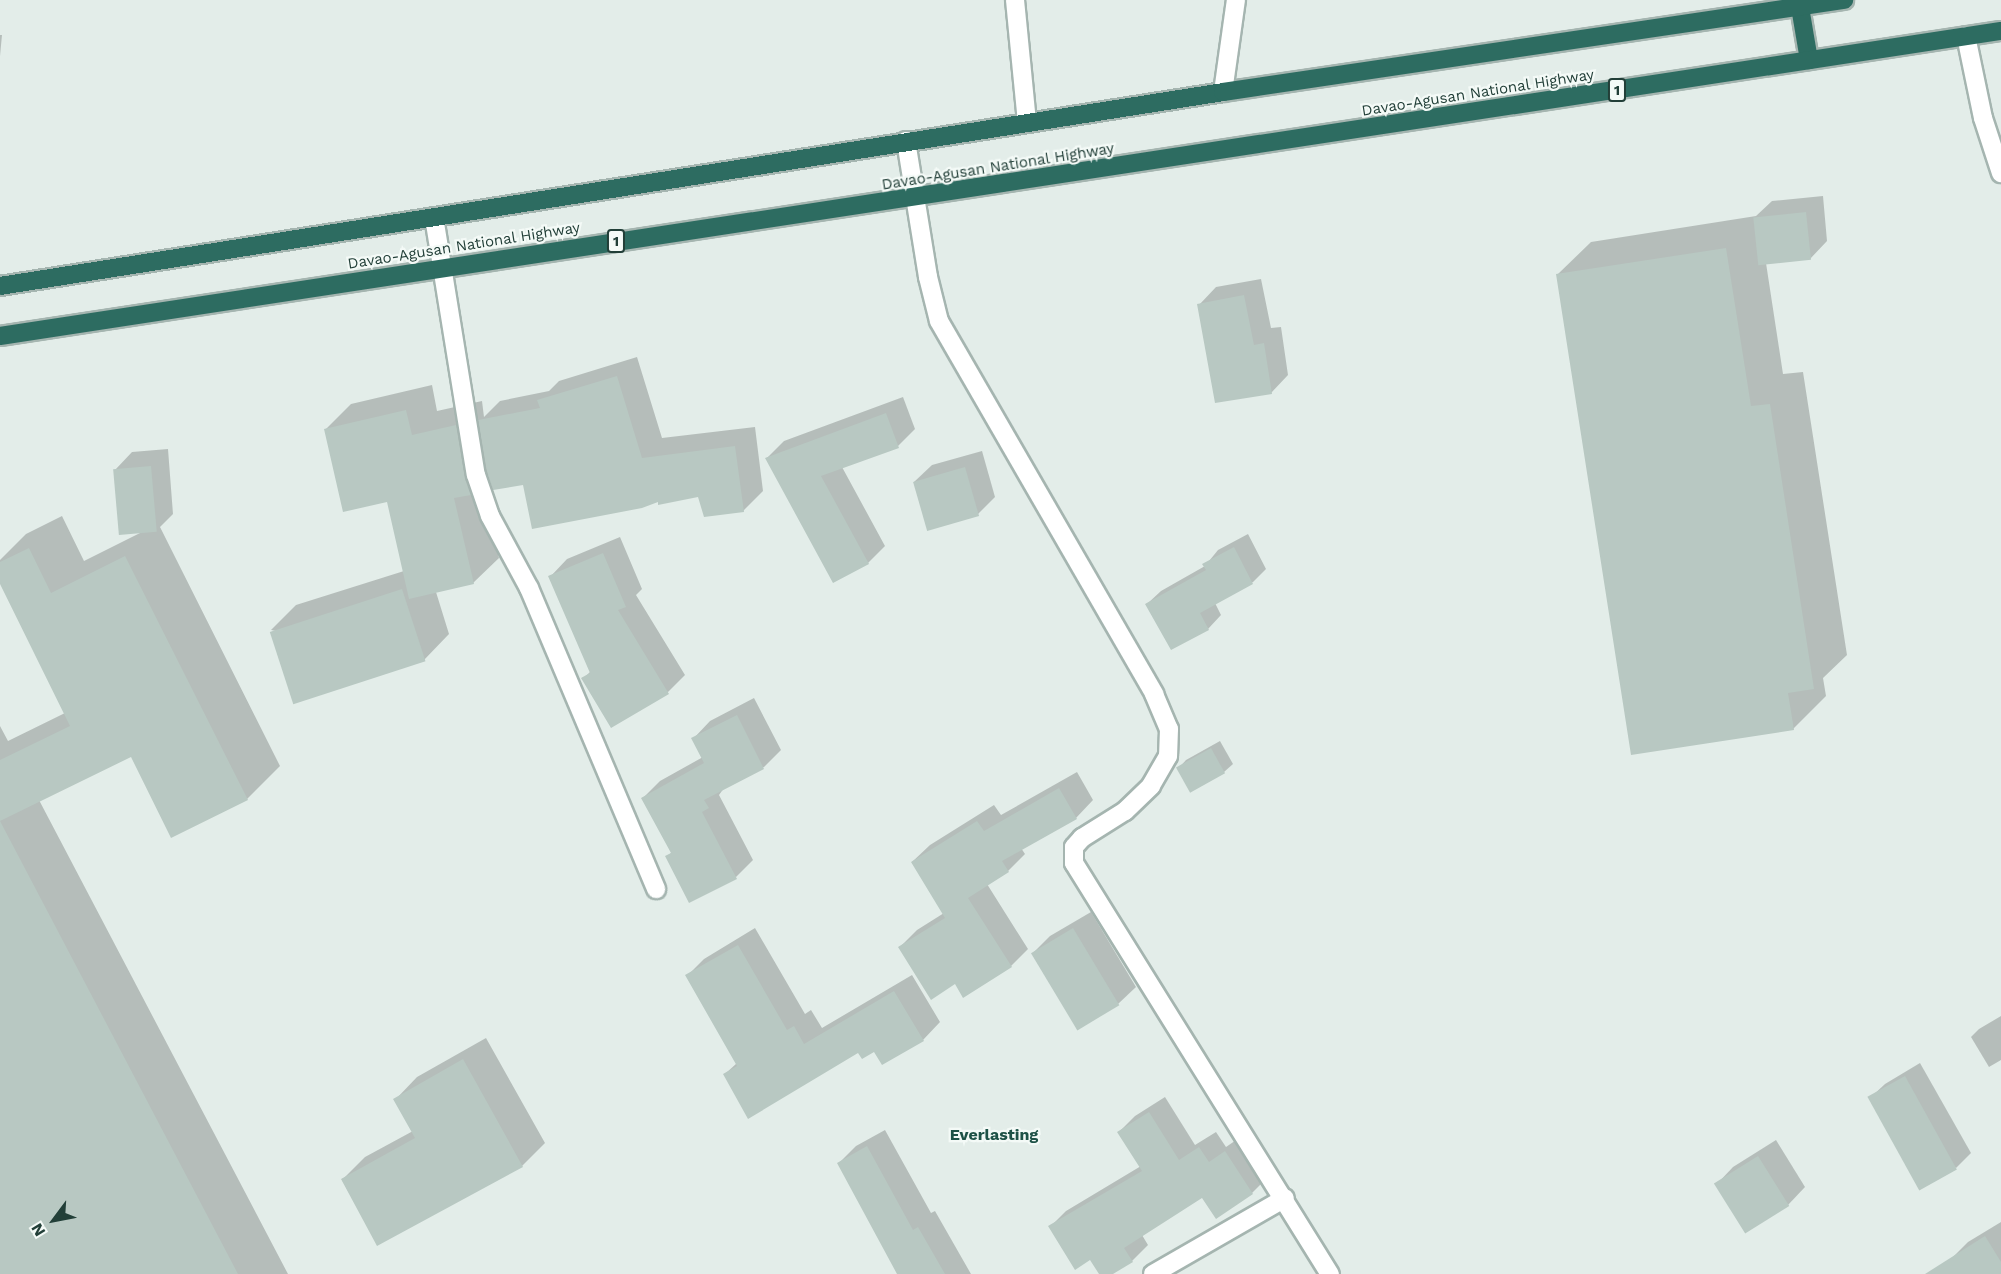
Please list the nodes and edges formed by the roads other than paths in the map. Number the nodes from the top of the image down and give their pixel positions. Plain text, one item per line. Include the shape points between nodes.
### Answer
1 (1015, 0) edge
2 (1236, 0) edge
3 (1844, 0) edge
4 (1800, 7) junction
5 (2001, 31) edge
6 (1966, 36) junction
7 (1809, 60) junction
8 (1223, 92) junction
9 (1027, 122) junction
10 (906, 141) junction
11 (2001, 173) edge
12 (915, 198) junction
13 (434, 218) junction
14 (442, 267) junction
15 (0, 286) edge
16 (0, 336) edge
17 (656, 889) dead end
18 (1285, 1198) junction
19 (1153, 1274) edge
20 (1330, 1274) edge

1 - 9 street
2 - 8 street
3 - 4 highway
4 - 7 highway
4 - 8 highway
5 - 6 highway, Davao-Agusan National Highway / 1
6 - 7 highway, Davao-Agusan National Highway / 1
6 - 11 street via 1983,118
7 - 12 highway, Davao-Agusan National Highway / 1
8 - 9 highway
9 - 10 highway
10 - 12 street
10 - 13 highway
12 - 14 highway, Davao-Agusan National Highway / 1
12 - 18 street via 939,321 1154,694 1169,729 1168,756 1151,786 1125,811 1082,838 1074,848 1074,863
13 - 14 street
13 - 15 highway
14 - 16 highway, Davao-Agusan National Highway / 1
14 - 17 street via 476,475 486,506 529,588
18 - 19 street
18 - 20 street

